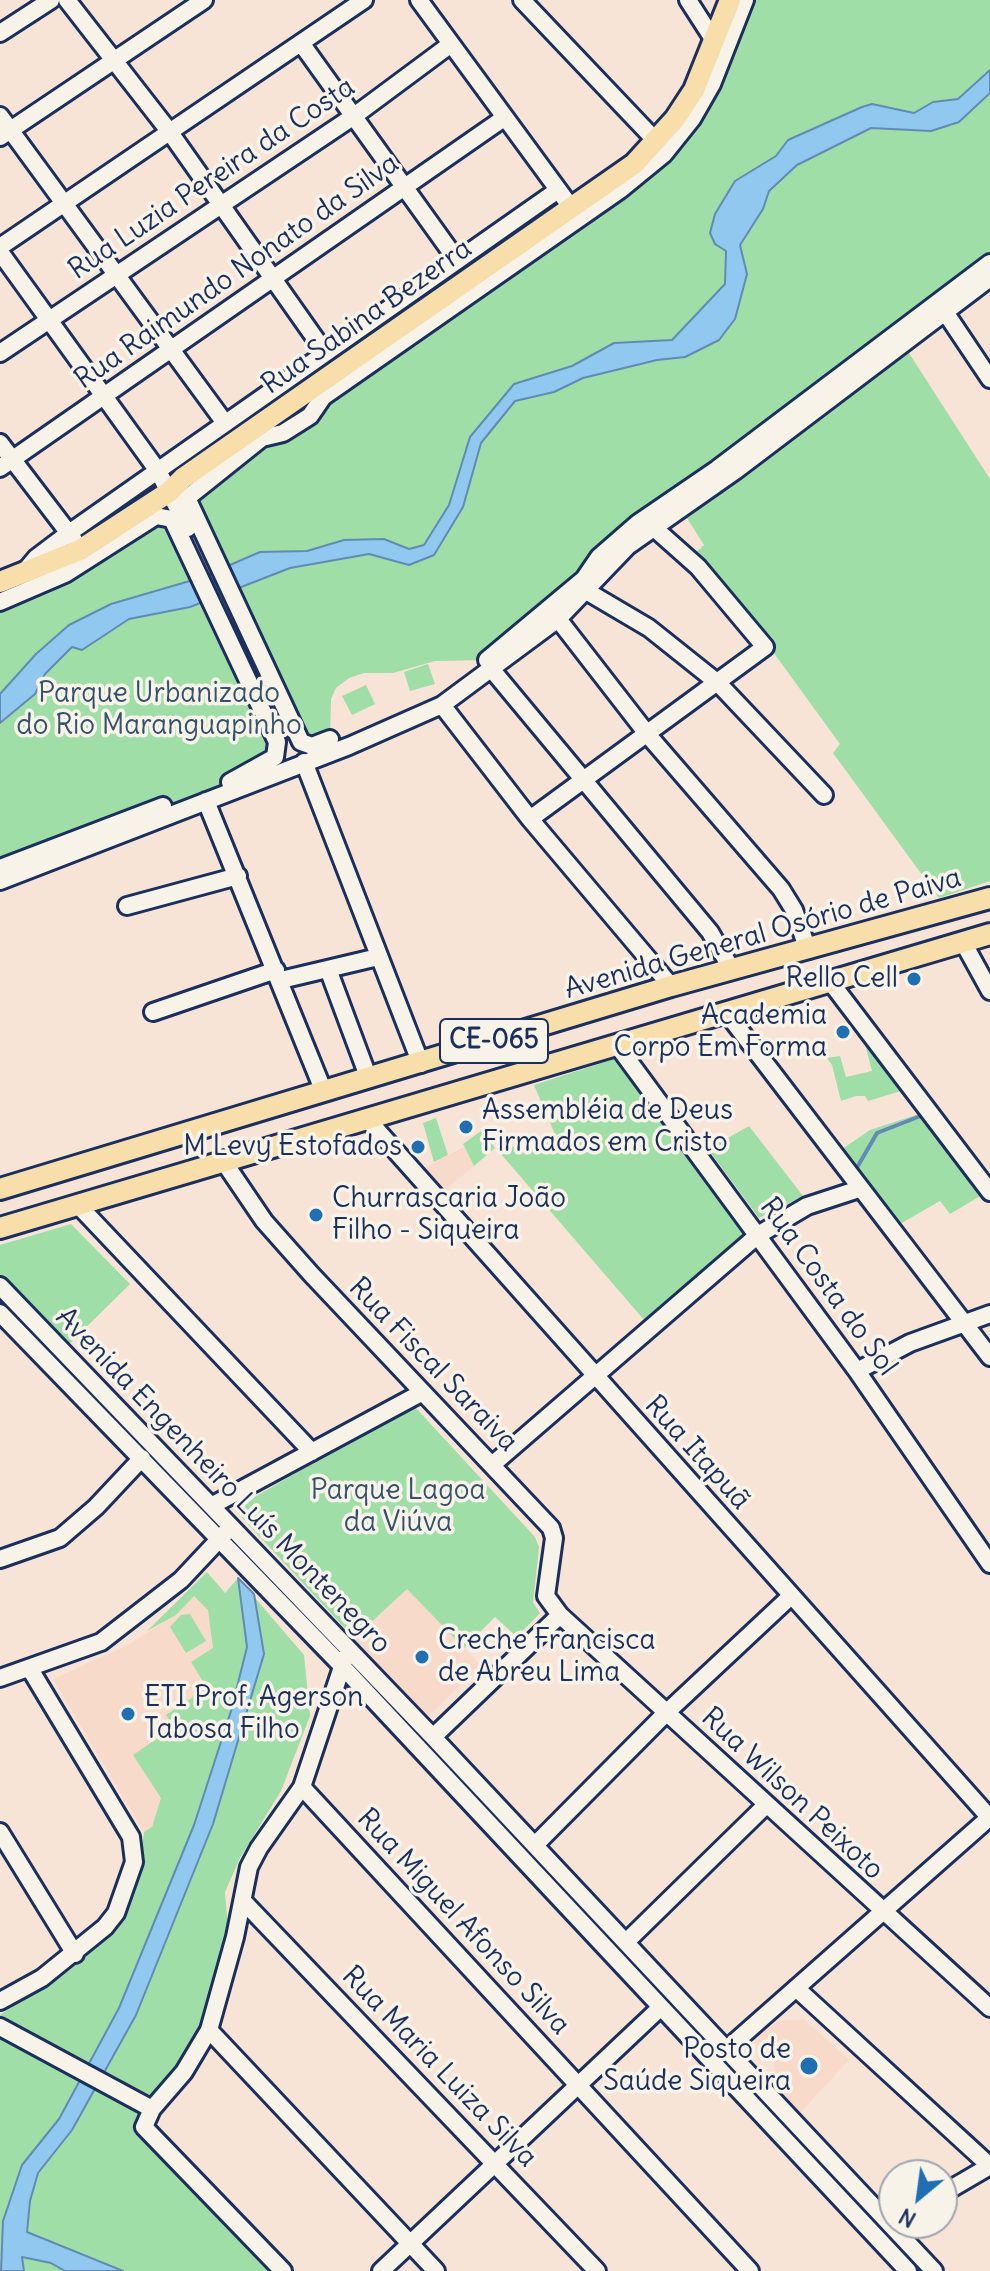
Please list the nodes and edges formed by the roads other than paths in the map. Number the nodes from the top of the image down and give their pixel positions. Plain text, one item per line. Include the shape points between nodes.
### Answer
1 (51, 0) edge
2 (67, 0) edge
3 (364, 0) edge
4 (419, 0) edge
5 (522, 0) edge
6 (688, 0) edge
7 (730, 0) edge
8 (745, 0) edge
9 (196, 2) edge
10 (0, 33) edge
11 (715, 42) junction
12 (301, 43) junction
13 (451, 44) junction
14 (114, 61) junction
15 (0, 116) edge
16 (354, 116) junction
17 (504, 118) junction
18 (169, 131) junction
19 (5, 133) edge
20 (656, 141) junction
21 (404, 188) junction
22 (558, 190) junction
23 (67, 203) junction
24 (221, 205) junction
25 (571, 209) junction
26 (0, 250) edge
27 (456, 259) junction
28 (990, 263) edge
29 (116, 274) junction
30 (271, 278) junction
31 (990, 278) edge
32 (945, 312) junction
33 (48, 322) junction
34 (171, 350) junction
35 (324, 351) junction
36 (0, 353) edge
37 (990, 379) edge
38 (105, 397) junction
39 (225, 423) junction
40 (0, 443) edge
41 (6, 464) edge
42 (158, 471) junction
43 (169, 492) junction
44 (653, 527) junction
45 (190, 534) junction
46 (74, 541) junction
47 (0, 582) edge
48 (588, 592) junction
49 (0, 602) edge
50 (558, 619) junction
51 (246, 651) junction
52 (490, 665) junction
53 (718, 683) junction
54 (442, 705) junction
55 (648, 735) junction
56 (330, 739) dead end
57 (301, 763) junction
58 (583, 781) junction
59 (824, 795) dead end
60 (206, 801) junction
61 (530, 819) junction
62 (0, 868) edge
63 (238, 876) junction
64 (0, 881) edge
65 (990, 898) edge
66 (127, 906) dead end
67 (990, 934) edge
68 (963, 942) junction
69 (808, 950) junction
70 (378, 957) junction
71 (328, 969) junction
72 (732, 970) junction
73 (278, 975) junction
74 (829, 980) junction
75 (671, 986) junction
76 (990, 991) edge
77 (153, 1012) dead end
78 (726, 1012) junction
79 (617, 1045) junction
80 (421, 1064) junction
81 (369, 1079) junction
82 (324, 1092) junction
83 (368, 1120) junction
84 (224, 1162) junction
85 (0, 1189) edge
86 (859, 1189) junction
87 (990, 1192) edge
88 (78, 1205) junction
89 (0, 1228) edge
90 (758, 1235) junction
91 (0, 1286) edge
92 (0, 1313) edge
93 (990, 1314) edge
94 (963, 1322) junction
95 (990, 1357) edge
96 (857, 1371) junction
97 (596, 1379) junction
98 (421, 1393) junction
99 (312, 1452) junction
100 (142, 1458) junction
101 (492, 1465) junction
102 (211, 1506) junction
103 (232, 1527) junction
104 (219, 1540) junction
105 (0, 1559) edge
106 (990, 1564) edge
107 (791, 1596) junction
108 (560, 1615) junction
109 (349, 1649) junction
110 (342, 1666) junction
111 (30, 1669) junction
112 (0, 1678) edge
113 (666, 1713) junction
114 (433, 1737) junction
115 (302, 1787) junction
116 (766, 1805) junction
117 (990, 1817) edge
118 (0, 1832) edge
119 (535, 1845) junction
120 (553, 1866) junction
121 (540, 1878) junction
122 (243, 1901) junction
123 (881, 1912) junction
124 (626, 1942) junction
125 (75, 1954) junction
126 (796, 1988) junction
127 (0, 2001) edge
128 (660, 2008) junction
129 (990, 2008) edge
130 (0, 2027) edge
131 (209, 2030) junction
132 (727, 2049) junction
133 (578, 2085) junction
134 (152, 2109) junction
135 (820, 2149) junction
136 (806, 2162) junction
137 (496, 2163) junction
138 (990, 2166) edge
139 (958, 2185) edge
140 (878, 2209) edge
141 (905, 2239) edge
142 (410, 2244) junction
143 (283, 2271) edge
144 (381, 2271) edge
145 (436, 2271) edge
146 (597, 2271) edge
147 (750, 2271) edge
148 (908, 2271) edge
149 (934, 2271) edge

1 - 10 street
2 - 14 street
3 - 12 street
4 - 13 street
5 - 20 street
6 - 11 street
7 - 11 main road, Rua Sabina Bezerra
8 - 45 street via 712,84 664,154 323,397 310,416 283,433 262,438 191,492
9 - 14 street
11 - 20 main road, Rua Sabina Bezerra via 694,90
12 - 16 street
12 - 18 street
13 - 16 street, Rua Luzia Pereira da Costa
13 - 17 street
14 - 18 street
14 - 19 street
15 - 19 street
16 - 21 street
16 - 24 street, Rua Luzia Pereira da Costa
17 - 21 street, Rua Raimundo Nonato da Silva
17 - 22 street
18 - 23 street
18 - 24 street
19 - 23 street
20 - 25 main road, Rua Sabina Bezerra via 634,164
21 - 27 street
21 - 30 street, Rua Raimundo Nonato da Silva
22 - 25 street
22 - 27 street
23 - 26 street
23 - 29 street
24 - 29 street, Rua Luzia Pereira da Costa
24 - 30 street
25 - 43 main road, Rua Sabina Bezerra
26 - 33 street
27 - 35 street
28 - 52 street via 638,523
29 - 33 street, Rua Luzia Pereira da Costa
29 - 34 street
30 - 34 street, Rua Raimundo Nonato da Silva
30 - 35 street
31 - 32 street
32 - 37 street
32 - 44 street
33 - 36 street, Rua Luzia Pereira da Costa
33 - 38 street
34 - 38 street, Rua Raimundo Nonato da Silva
34 - 39 street
35 - 39 street
38 - 41 street, Rua Raimundo Nonato da Silva
38 - 42 street
39 - 42 street
40 - 41 street
41 - 46 street
42 - 43 street
42 - 46 street
43 - 45 street
43 - 46 main road, Rua Sabina Bezerra
44 - 48 street via 628,546
44 - 53 street via 698,567 765,647
45 - 49 street via 172,519 156,516 65,574
45 - 51 street
46 - 47 main road, Rua Sabina Bezerra
48 - 50 street
48 - 53 street via 649,628
50 - 52 street
50 - 55 street
51 - 56 street via 301,742 312,746
51 - 57 street
51 - 62 street via 277,742 275,757 244,776
52 - 54 street
52 - 58 street
53 - 55 street
53 - 59 street
54 - 57 street
54 - 61 street
55 - 58 street
55 - 69 street via 781,889
57 - 60 street
57 - 70 street
58 - 61 street
58 - 72 street via 710,932
60 - 63 street
60 - 64 street
61 - 75 street
63 - 66 street
63 - 73 street
65 - 69 main road, Avenida General Osório de Paiva / CE-065
67 - 68 main road, CE-065
68 - 74 main road, CE-065
68 - 76 street
69 - 72 main road, Avenida General Osório de Paiva / CE-065
70 - 71 street
70 - 80 street
71 - 73 street
71 - 81 street
72 - 75 main road, Avenida General Osório de Paiva / CE-065
73 - 77 street
73 - 82 street
74 - 78 main road, CE-065
74 - 87 street
75 - 80 main road, Avenida General Osório de Paiva / CE-065
78 - 79 main road, CE-065
78 - 86 street
79 - 83 main road, CE-065
79 - 90 street, Rua Costa do Sol
80 - 81 main road, Avenida General Osório de Paiva / CE-065
81 - 82 main road, Avenida General Osório de Paiva / CE-065
82 - 85 main road, Avenida General Osório de Paiva / CE-065
83 - 84 main road, CE-065
83 - 97 street, Rua Itapuã
84 - 88 main road, CE-065
84 - 98 street, Rua Fiscal Saraiva via 264,1221
86 - 90 street via 807,1206
86 - 94 street
88 - 89 main road, CE-065
88 - 99 street
90 - 96 street, Rua Costa do Sol
90 - 97 street
91 - 102 street, Avenida Engenheiro Luís Montenegro
92 - 100 street, Avenida Engenheiro Luís Montenegro
93 - 94 street
94 - 95 street
94 - 96 street
96 - 106 street, Rua Costa do Sol
97 - 101 street
97 - 107 street, Rua Itapuã
98 - 99 street
98 - 101 street, Rua Fiscal Saraiva
99 - 102 street
100 - 104 street, Avenida Engenheiro Luís Montenegro
100 - 105 street via 67,1534 50,1545
101 - 108 street, Rua Fiscal Saraiva via 553,1532 546,1596
102 - 103 street, Avenida Engenheiro Luís Montenegro
103 - 104 street
103 - 109 street, Avenida Engenheiro Luís Montenegro
104 - 110 street, Avenida Engenheiro Luís Montenegro
104 - 111 street via 181,1580 101,1642
107 - 113 street
107 - 117 street, Rua Itapuã
108 - 113 street, Rua Wilson Peixoto
108 - 114 street
109 - 110 street
109 - 114 street, Avenida Engenheiro Luís Montenegro
110 - 115 street
110 - 121 street, Avenida Engenheiro Luís Montenegro
111 - 112 street
111 - 125 street via 135,1848 116,1913
113 - 116 street, Rua Wilson Peixoto
113 - 119 street
114 - 119 street, Avenida Engenheiro Luís Montenegro
115 - 122 street via 249,1867
115 - 133 street, Rua Miguel Afonso Silva
116 - 123 street, Rua Wilson Peixoto
116 - 124 street
117 - 123 street
118 - 125 street
119 - 120 street, Avenida Engenheiro Luís Montenegro
120 - 121 street
120 - 124 street, Avenida Engenheiro Luís Montenegro
121 - 128 street, Avenida Engenheiro Luís Montenegro
122 - 131 street
122 - 137 street, Rua Maria Luiza Silva
123 - 126 street
123 - 129 street, Rua Wilson Peixoto
124 - 132 street, Avenida Engenheiro Luís Montenegro
125 - 127 street
126 - 132 street
126 - 138 street
128 - 133 street
128 - 136 street, Avenida Engenheiro Luís Montenegro
130 - 134 street
131 - 134 street via 184,2072
131 - 142 street
132 - 135 street, Avenida Engenheiro Luís Montenegro
133 - 137 street
133 - 147 street, Rua Miguel Afonso Silva
134 - 143 street via 144,2127
135 - 136 street
135 - 140 street, Avenida Engenheiro Luís Montenegro
136 - 148 street, Avenida Engenheiro Luís Montenegro
137 - 142 street
137 - 146 street, Rua Maria Luiza Silva
138 - 139 street
141 - 149 street, Avenida Engenheiro Luís Montenegro
142 - 144 street
142 - 145 street

